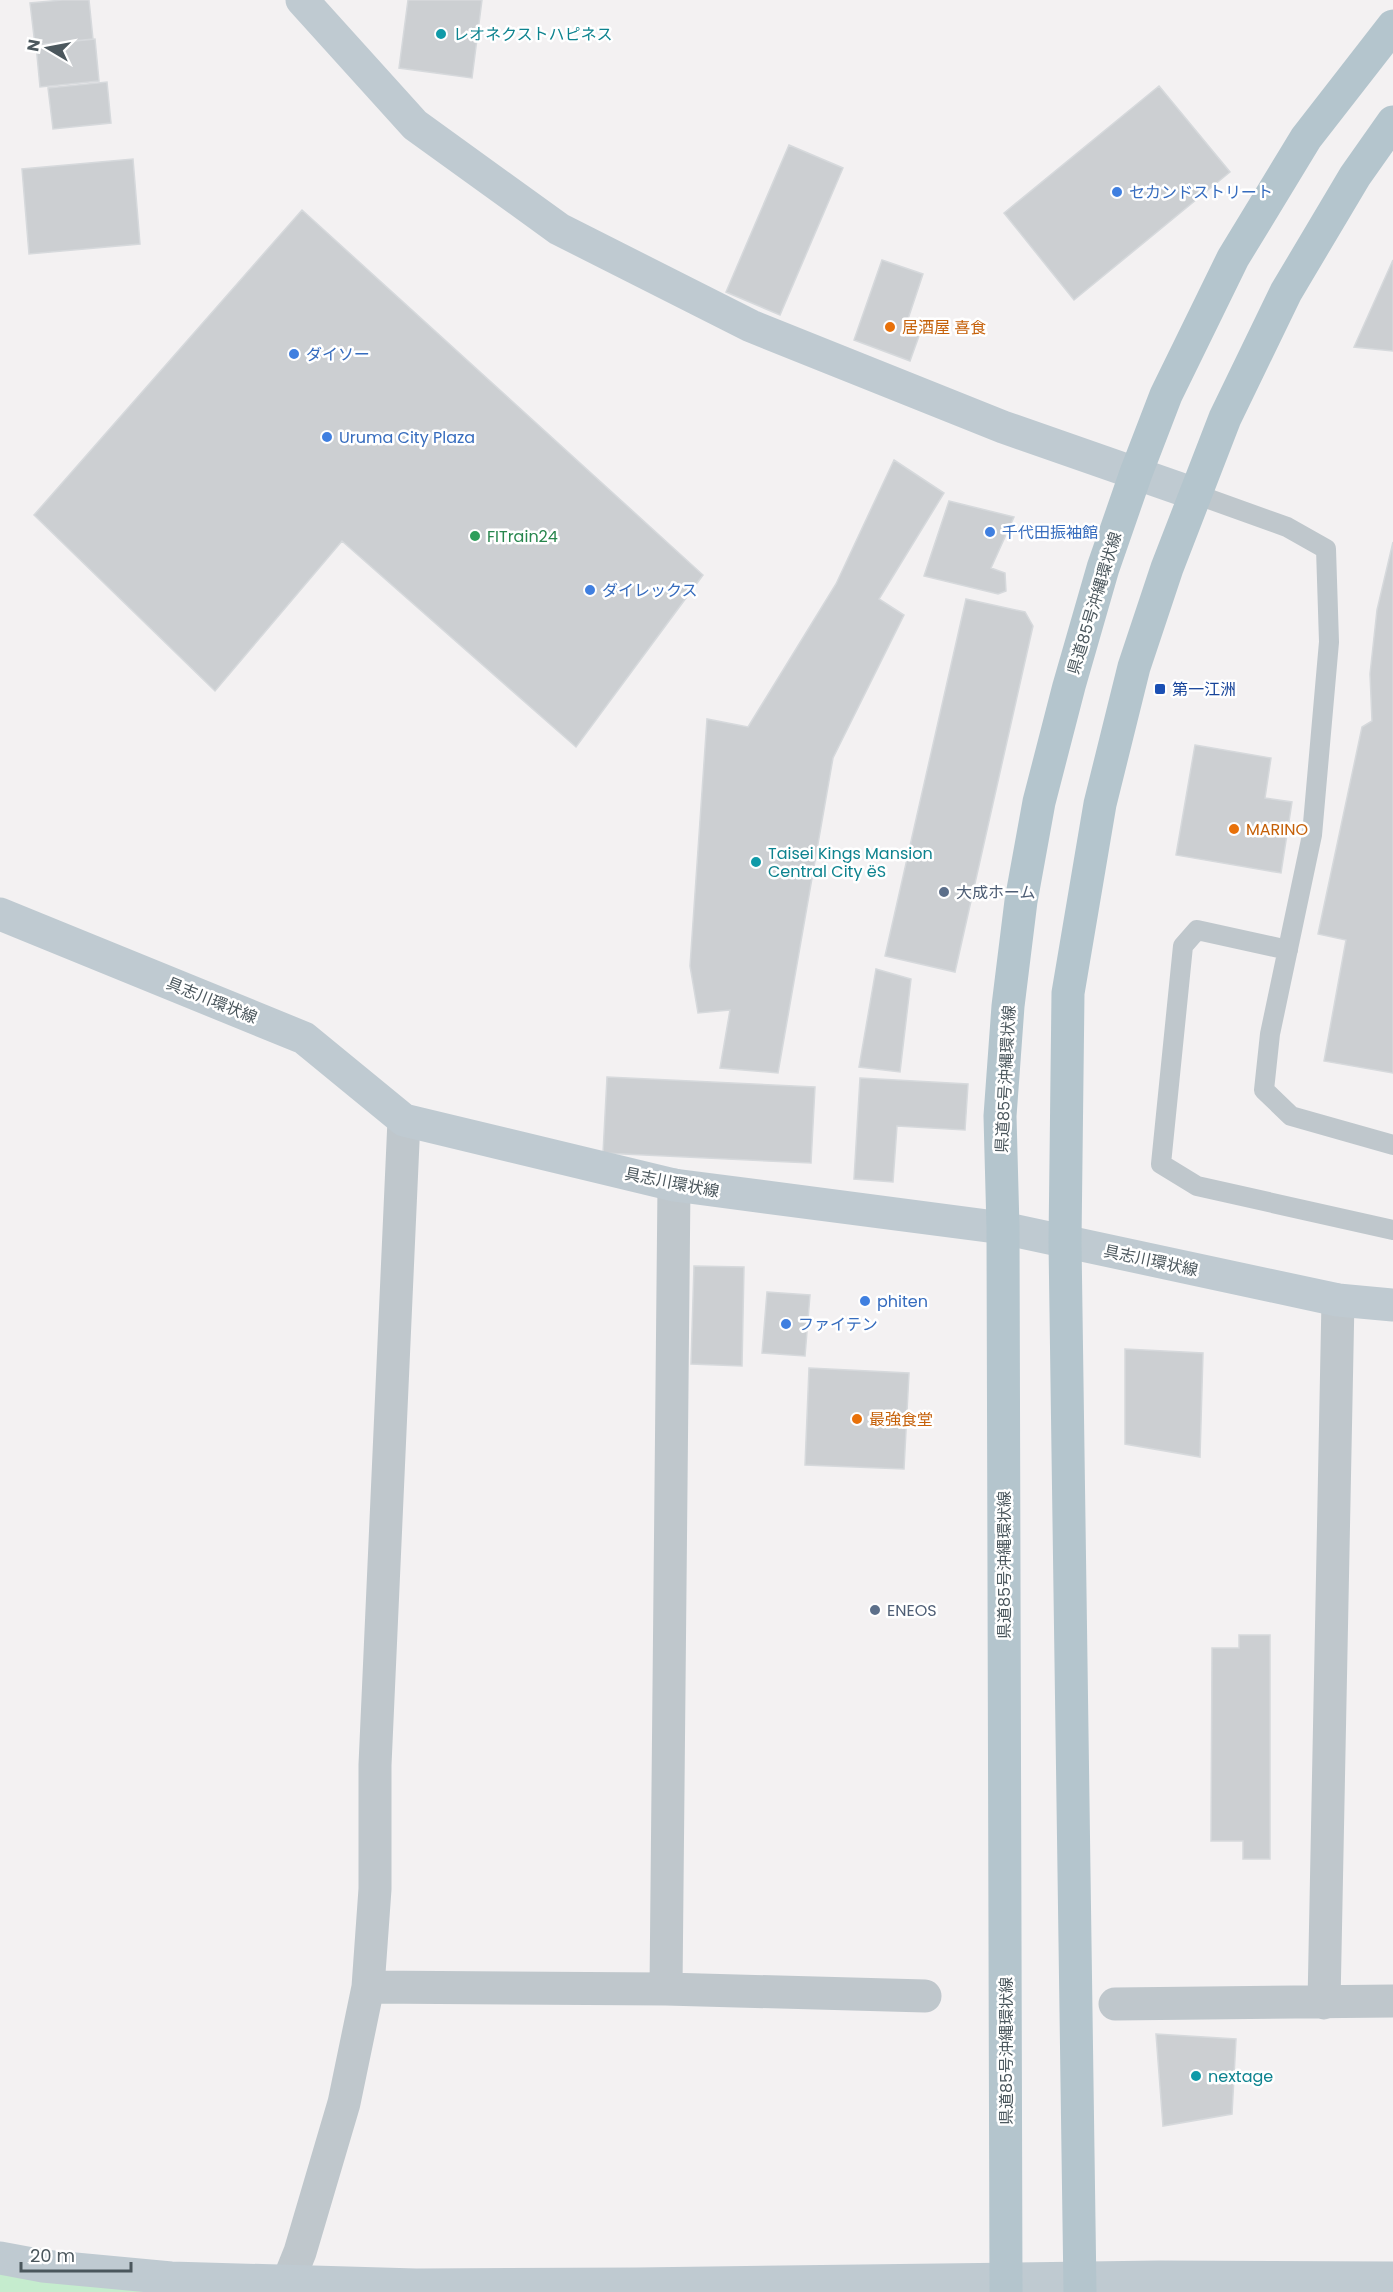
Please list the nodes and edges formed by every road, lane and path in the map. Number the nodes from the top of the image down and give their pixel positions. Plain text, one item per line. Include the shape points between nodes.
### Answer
1 (302, 0) edge
2 (1393, 26) edge
3 (1393, 122) edge
4 (1136, 473) junction
5 (1195, 494) junction
6 (0, 914) edge
7 (1288, 951) junction
8 (404, 1120) junction
9 (1393, 1145) edge
10 (674, 1185) junction
11 (1003, 1228) junction
12 (1393, 1230) edge
13 (1065, 1242) junction
14 (1338, 1300) junction
15 (1393, 1305) edge
16 (368, 1987) junction
17 (666, 1989) junction
18 (925, 1996) dead end
19 (1393, 2001) edge
20 (1324, 2003) junction
21 (1116, 2004) dead end
22 (0, 2258) edge
23 (1393, 2278) edge
24 (1006, 2285) edge
25 (1080, 2285) edge
26 (286, 2287) edge

1 - 4 street via 415,125 559,230 751,326 1003,427
2 - 4 main road, 県道85号沖縄環状線 via 1306,138 1233,258 1166,395
3 - 5 main road via 1355,176 1286,292 1225,418
4 - 5 street
4 - 11 main road, 県道85号沖縄環状線 via 1069,686 1039,802 1021,901 1000,1116
5 - 7 lane via 1287,527 1326,549 1329,642 1312,836
5 - 13 main road via 1134,667 1100,804 1068,993
6 - 8 street, 具志川環状線 via 304,1038
7 - 9 lane via 1270,1034 1264,1090 1291,1116
7 - 12 lane via 1197,930 1183,946 1161,1164 1197,1186
8 - 10 street, 具志川環状線
8 - 16 street
10 - 11 street, 具志川環状線
10 - 17 street
11 - 13 street, 具志川環状線
11 - 24 main road, 県道85号沖縄環状線
13 - 14 street, 具志川環状線
13 - 25 main road
14 - 15 street, 具志川環状線
14 - 20 street
16 - 17 street
16 - 26 street via 344,2103
17 - 18 street
19 - 20 street
20 - 21 street
22 - 26 street via 43,2266
23 - 25 street
24 - 25 street
24 - 26 street

